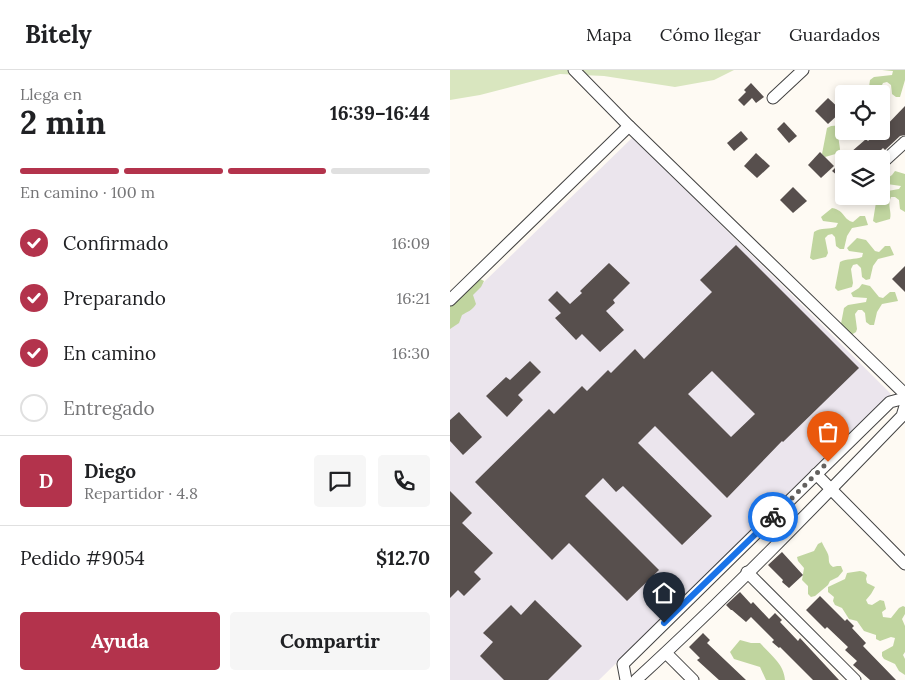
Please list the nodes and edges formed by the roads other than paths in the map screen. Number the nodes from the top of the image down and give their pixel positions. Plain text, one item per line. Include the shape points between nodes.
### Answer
1 (574, 70) edge
2 (799, 71) edge
3 (773, 98) dead end
4 (629, 126) junction
5 (905, 142) edge
6 (890, 156) edge
7 (450, 300) edge
8 (905, 396) edge
9 (904, 414) edge
10 (816, 474) junction
11 (831, 489) junction
12 (905, 564) edge
13 (747, 572) junction
14 (691, 597) junction
15 (706, 612) junction
16 (666, 653) junction
17 (626, 680) edge
18 (636, 680) edge
19 (693, 680) edge
20 (855, 680) edge

1 - 4 street
2 - 3 street
4 - 7 street
4 - 8 street
5 - 6 street
8 - 10 street via 890,402
9 - 11 street
10 - 11 street
10 - 14 street
11 - 12 street
11 - 13 street
13 - 15 street
13 - 20 street
14 - 15 street
14 - 17 street via 624,664
15 - 16 street
16 - 18 street
16 - 19 street

